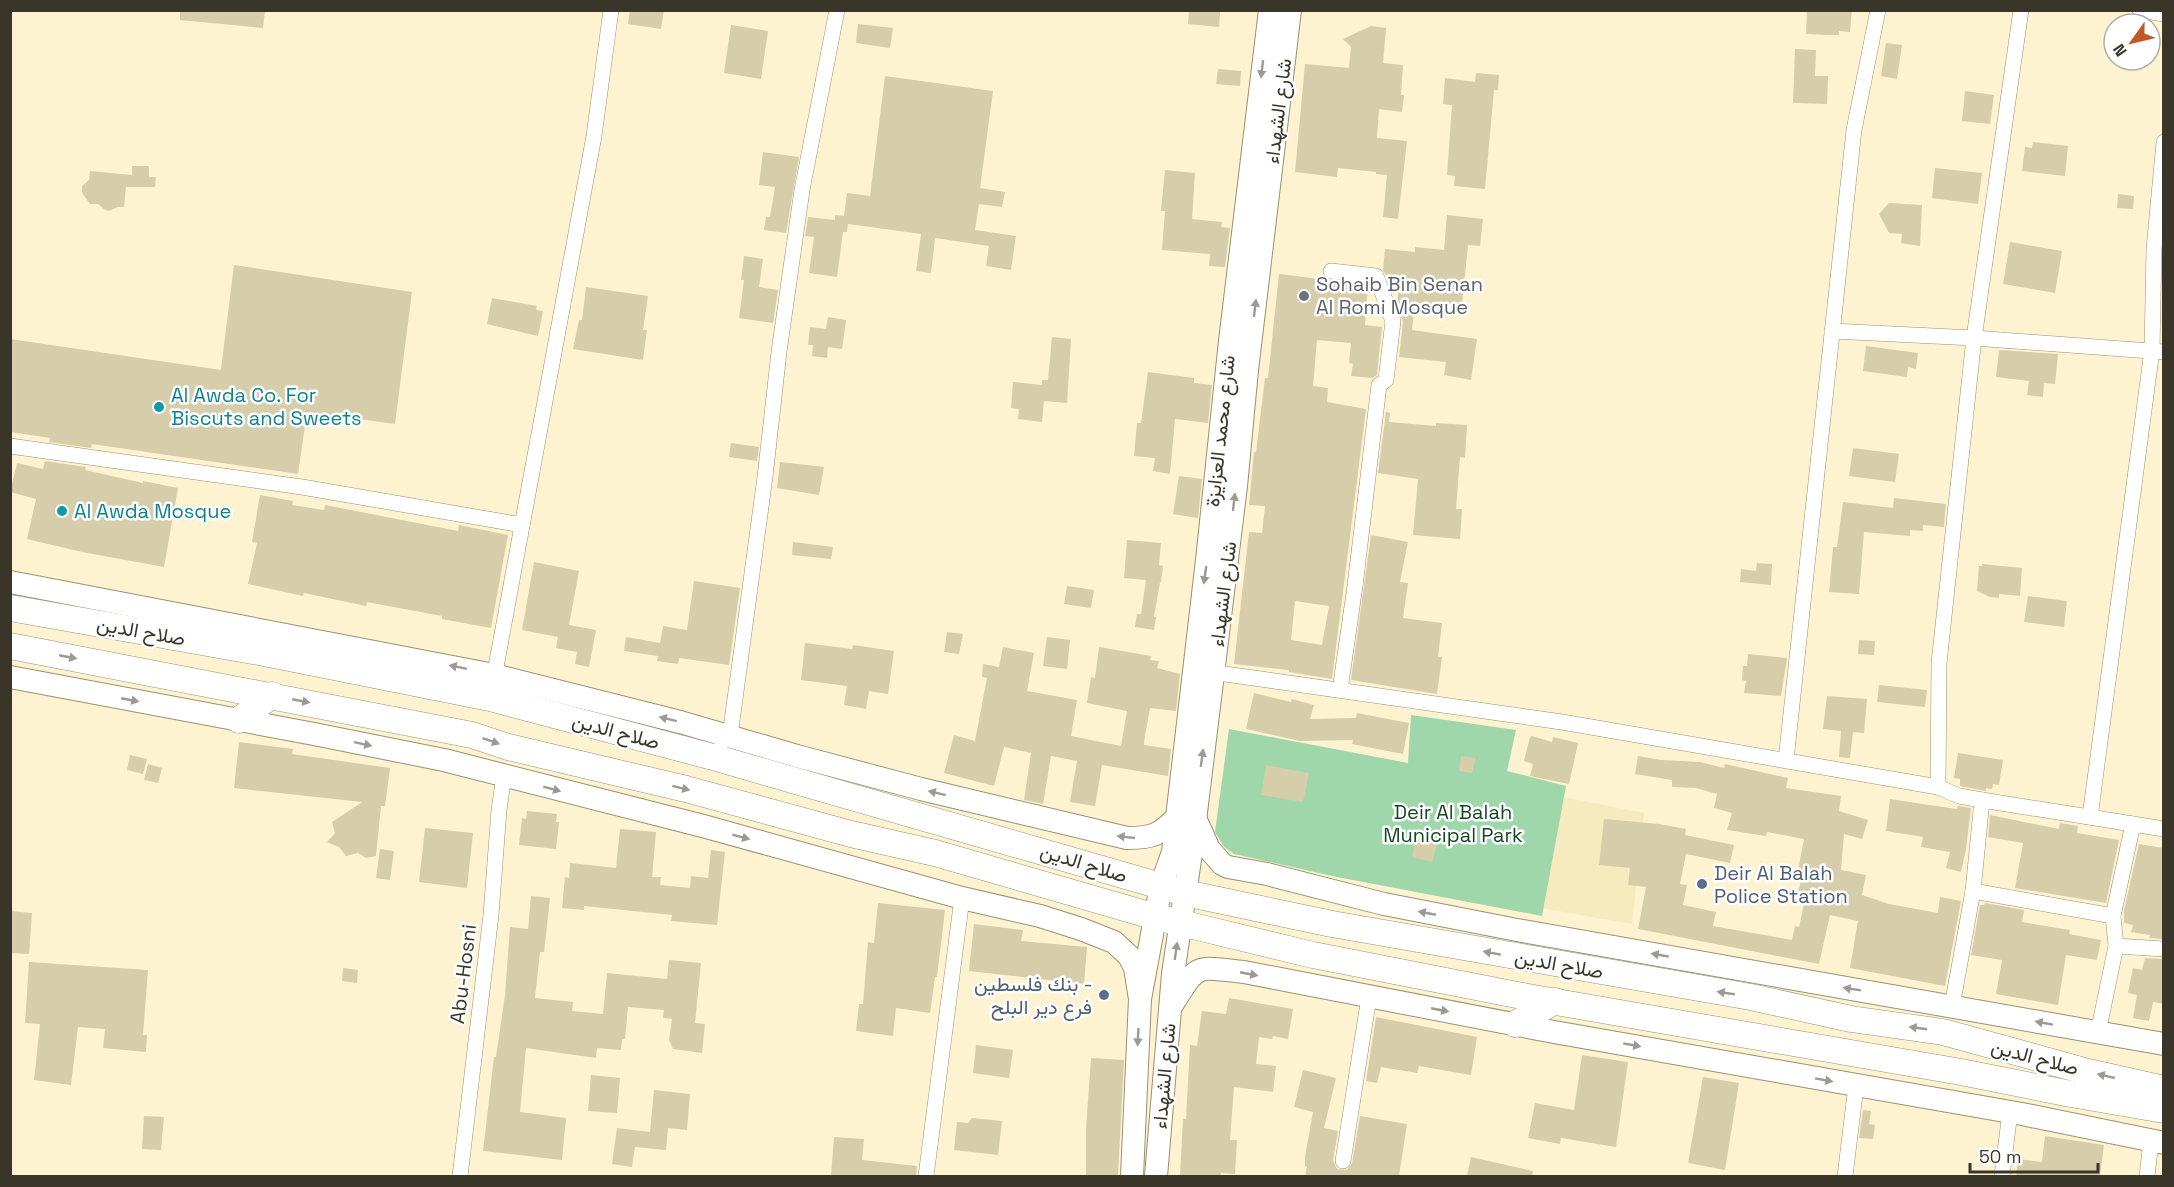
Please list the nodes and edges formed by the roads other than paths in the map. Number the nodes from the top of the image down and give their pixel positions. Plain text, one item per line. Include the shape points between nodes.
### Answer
1 (611, 10) edge
2 (837, 10) edge
3 (1270, 10) edge
4 (1290, 10) edge
5 (1878, 10) edge
6 (2021, 10) edge
7 (2140, 10) edge
8 (2163, 13) edge
9 (2163, 142) edge
10 (1331, 271) dead end
11 (1832, 331) junction
12 (1974, 338) junction
13 (2158, 351) edge
14 (10, 446) edge
15 (522, 525) junction
16 (10, 582) edge
17 (10, 608) edge
18 (10, 646) edge
19 (1204, 671) junction
20 (10, 677) edge
21 (492, 687) junction
22 (1340, 690) junction
23 (272, 695) junction
24 (239, 720) junction
25 (730, 736) junction
26 (713, 757) junction
27 (1786, 760) junction
28 (504, 775) junction
29 (1938, 787) junction
30 (1982, 800) junction
31 (1186, 816) junction
32 (2090, 817) junction
33 (2133, 824) junction
34 (2163, 829) edge
35 (1173, 889) junction
36 (1973, 891) junction
37 (962, 898) junction
38 (2112, 916) junction
39 (1168, 920) junction
40 (2115, 946) junction
41 (2163, 949) edge
42 (1369, 997) junction
43 (1140, 999) junction
44 (1555, 1001) junction
45 (1952, 1006) junction
46 (1169, 1008) junction
47 (1515, 1024) junction
48 (2098, 1033) junction
49 (2163, 1044) edge
50 (1856, 1086) junction
51 (2163, 1089) edge
52 (2163, 1110) edge
53 (2010, 1112) junction
54 (2157, 1142) edge
55 (1343, 1161) dead end
56 (460, 1176) edge
57 (926, 1176) edge
58 (1132, 1176) edge
59 (1156, 1176) edge
60 (1845, 1176) edge
61 (2002, 1176) edge
62 (2147, 1176) edge

1 - 15 street via 594,136
2 - 25 street via 802,190 778,352
3 -> 19 main road, شارع محمد العزايزة via 1228,352
19 -> 4 main road, شارع الشهداء
5 - 11 street via 1854,130
6 - 12 street
7 - 8 street
9 - 13 street via 2154,249
10 - 22 street via 1376,276 1393,321 1386,380 1379,386
11 - 12 street
11 - 27 street
12 - 13 street
12 - 29 street via 1939,663
13 - 32 street
14 - 15 street via 302,487
15 - 21 street
21 -> 16 main road
17 - 21 highway, صلاح الدين via 259,652
18 -> 23 highway, صلاح الدين
19 - 22 street
19 - 31 main road, شارع محمد العزايزة
20 -> 24 main road
25 -> 21 main road
21 - 26 highway, صلاح الدين
22 - 27 street
23 - 24 highway
23 -> 39 highway, صلاح الدين via 472,735 935,853
24 -> 28 main road
25 - 26 street
31 -> 25 main road via 1154,836 1127,838 921,789
26 - 35 highway, صلاح الدين
27 - 29 street
28 -> 37 main road
28 - 56 street, Abu-Hosni
29 - 30 street
30 - 32 street
30 - 36 street
31 - 35 main road
45 -> 31 main road via 1467,921 1228,867 1209,849
32 - 33 street
33 - 34 street
33 - 38 street
35 - 39 main road
51 -> 35 highway, صلاح الدين via 1943,1032 1851,1019 1750,997 1332,924
36 - 38 street
36 - 45 street
37 - 43 main road via 1040,916 1114,942 1135,968
37 - 57 street
38 - 40 street
39 - 43 main road, شارع الشهداء
39 - 44 highway, صلاح الدين via 1313,955
46 -> 39 main road, شارع الشهداء
40 - 41 street
40 - 48 street
46 -> 42 main road via 1192,974 1204,968
42 -> 47 main road
42 - 55 street
43 -> 58 main road, شارع الشهداء
44 - 47 highway
44 - 52 highway, صلاح الدين
48 -> 45 main road
46 - 59 main road, شارع الشهداء
47 -> 50 main road
48 - 49 main road
50 - 53 main road
50 - 60 street
53 - 54 main road
53 - 61 street
54 - 62 street

